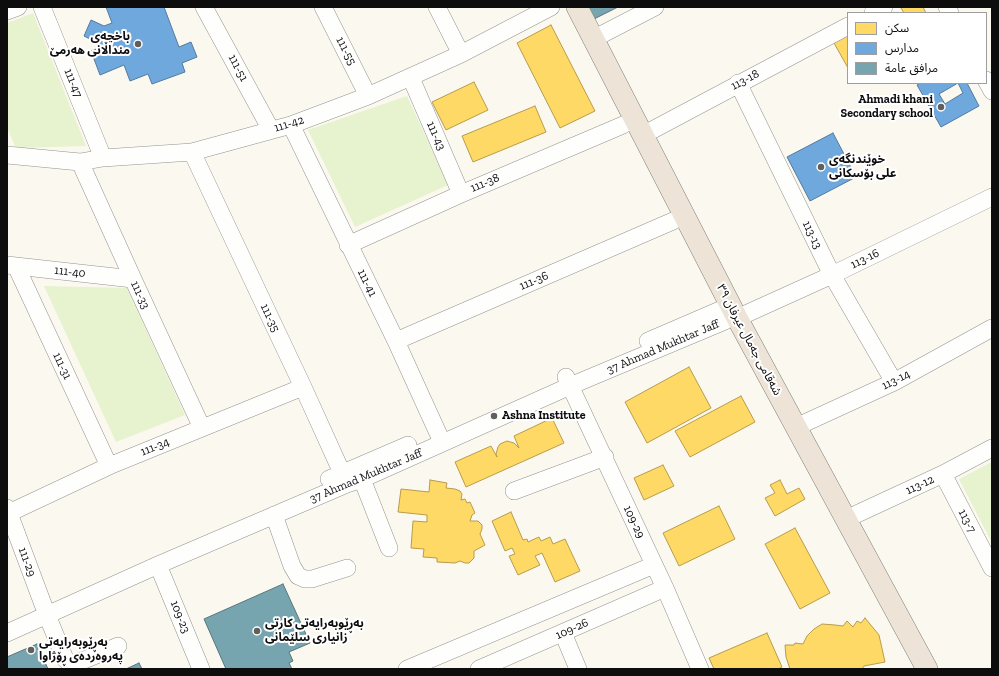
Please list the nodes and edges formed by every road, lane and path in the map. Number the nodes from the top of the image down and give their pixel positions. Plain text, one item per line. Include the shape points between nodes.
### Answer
1 (18, 7) edge
2 (42, 7) edge
3 (204, 7) edge
4 (323, 7) edge
5 (437, 7) edge
6 (551, 7) edge
7 (562, 7) edge
8 (577, 7) edge
9 (655, 7) edge
10 (884, 7) edge
11 (7, 11) edge
12 (875, 12) edge
13 (847, 27) edge
14 (593, 38) junction
15 (461, 54) junction
16 (410, 78) junction
17 (987, 82) edge
18 (738, 83) junction
19 (992, 91) edge
20 (368, 96) junction
21 (291, 125) junction
22 (623, 125) junction
23 (271, 130) junction
24 (643, 135) junction
25 (192, 152) junction
26 (7, 155) edge
27 (103, 158) junction
28 (80, 162) junction
29 (461, 194) junction
30 (992, 197) edge
31 (673, 221) junction
32 (348, 245) junction
33 (12, 266) edge
34 (832, 275) junction
35 (133, 279) junction
36 (727, 316) junction
37 (992, 328) edge
38 (396, 341) junction
39 (568, 381) junction
40 (894, 382) junction
41 (303, 387) junction
42 (796, 427) junction
43 (202, 428) junction
44 (440, 437) junction
45 (992, 448) edge
46 (605, 457) junction
47 (109, 466) junction
48 (943, 474) junction
49 (350, 479) junction
50 (514, 490) dead end
51 (8, 511) edge
52 (274, 515) junction
53 (846, 519) junction
54 (389, 548) dead end
55 (158, 565) junction
56 (654, 565) junction
57 (347, 568) dead end
58 (992, 568) edge
59 (665, 588) junction
60 (45, 610) junction
61 (7, 621) edge
62 (7, 633) edge
63 (563, 633) junction
64 (118, 646) dead end
65 (201, 669) edge
66 (408, 669) edge
67 (479, 669) edge
68 (578, 669) edge
69 (700, 669) edge
70 (911, 669) edge
71 (927, 669) edge

1 - 11 street
2 - 27 street, 111-47
3 - 23 street, 111-51
4 - 20 street, 111-55
5 - 15 street
6 - 15 street, 111-42
7 - 22 main road, شەقامی جەمال عیرفان ٣٩
8 - 14 main road, شەقامی جەمال عیرفان ٣٩
9 - 14 street
10 - 12 street
13 - 18 street, 113-18
14 - 24 main road, شەقامی جەمال عیرفان ٣٩
15 - 16 street, 111-42
16 - 20 street, 111-42
16 - 29 street, 111-43
17 - 19 street
18 - 24 street, 113-18
18 - 34 street, 113-13
20 - 21 street, 111-42
21 - 23 street, 111-42
21 - 32 street, 111-41
22 - 29 street, 111-38
22 - 31 main road, شەقامی جەمال عیرفان ٣٩
23 - 25 street, 111-42
24 - 36 main road, شەقامی جەمال عیرفان ٣٩
25 - 27 street, 111-42
25 - 41 street, 111-35
26 - 28 street, 111-42
27 - 28 street, 111-42
28 - 35 street, 111-33
29 - 32 street, 111-38
30 - 34 street, 113-16
31 - 36 main road, شەقامی جەمال عیرفان ٣٩
31 - 38 street, 111-36
32 - 38 street, 111-41
33 - 35 street, 111-40
33 - 47 street, 111-31
34 - 36 street, 113-16
34 - 40 street, 113-13
35 - 43 street, 111-33
36 - 39 street, 37 Ahmad Mukhtar Jaff
36 - 42 main road, شەقامی جەمال عیرفان ٣٩
36 - 70 main road, شەقامی جەمال عیرفان ٣٩
37 - 40 street, 113-14
38 - 44 street, 111-41
39 - 44 street, 37 Ahmad Mukhtar Jaff
39 - 46 street, 109-29
40 - 42 street, 113-14
41 - 43 street, 111-34
41 - 49 street, 111-35
42 - 53 main road, شەقامی جەمال عیرفان ٣٩
43 - 47 street, 111-34
44 - 49 street, 37 Ahmad Mukhtar Jaff
45 - 48 street, 113-12
46 - 50 street
46 - 56 street, 109-29
47 - 51 street, 111-34
48 - 53 street, 113-12
48 - 58 street, 113-7
49 - 52 street, 37 Ahmad Mukhtar Jaff
49 - 54 street, 111-35
49 - 60 street, 37 Ahmad Mukhtar Jaff
51 - 60 street, 111-29
52 - 55 street, 37 Ahmad Mukhtar Jaff
52 - 57 street via 298,576 305,580 312,579
53 - 71 main road, شەقامی جەمال عیرفان ٣٩
55 - 60 street, 37 Ahmad Mukhtar Jaff
55 - 65 street, 109-23
56 - 59 street, 109-29
56 - 66 street
59 - 63 street, 109-26
59 - 69 street, 109-29
60 - 61 street, 37 Ahmad Mukhtar Jaff
60 - 62 street, 37 Ahmad Mukhtar Jaff
60 - 64 street, 111-29 via 65,659 70,663 77,663
63 - 67 street, 109-26
63 - 68 street

